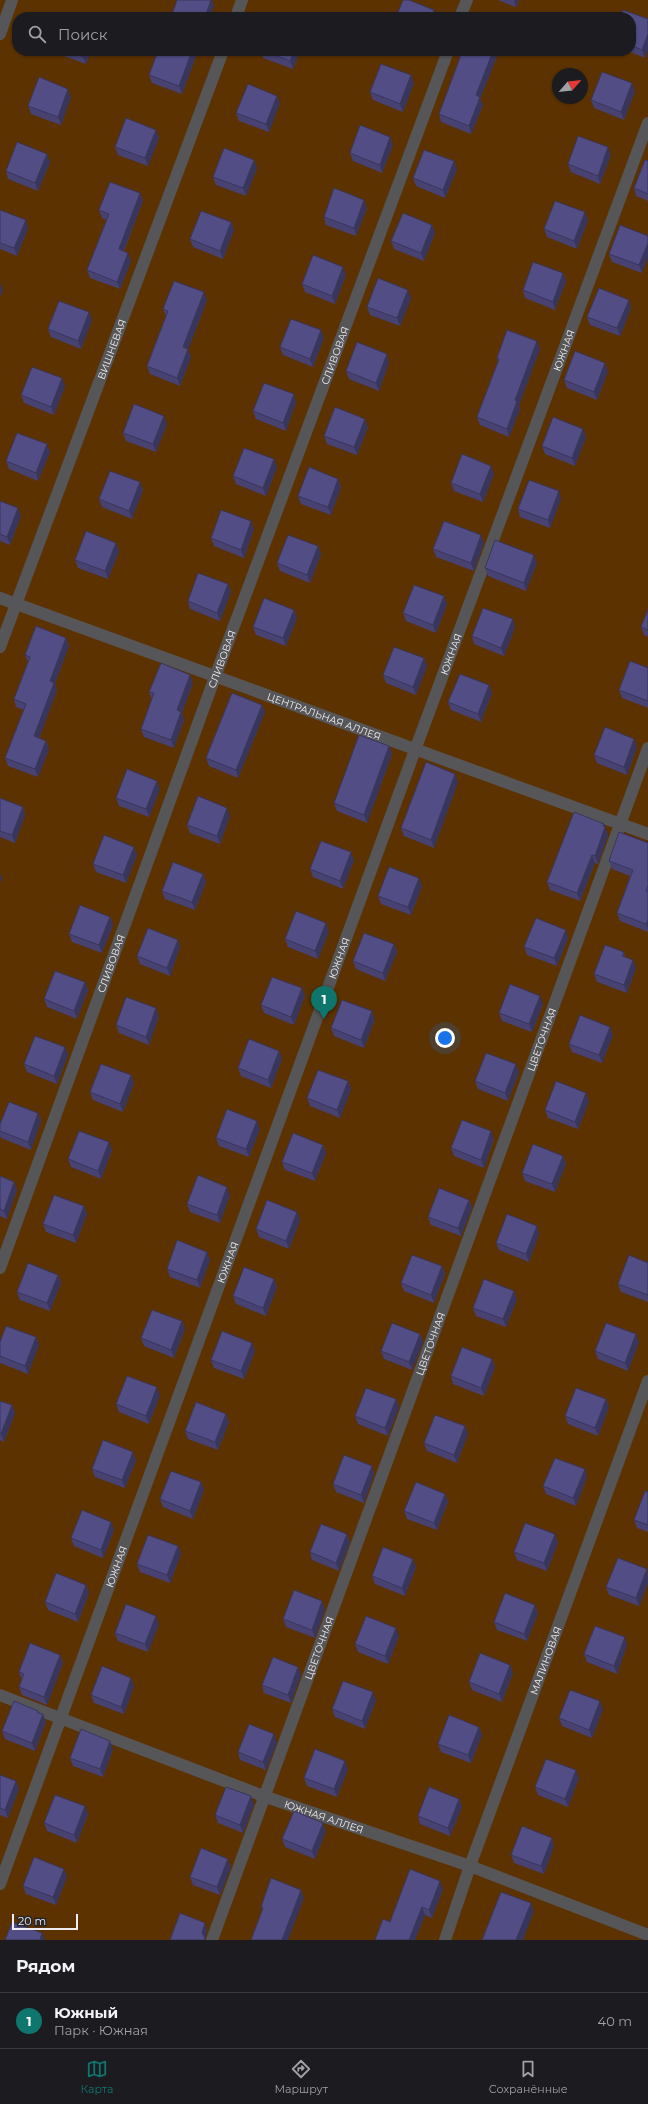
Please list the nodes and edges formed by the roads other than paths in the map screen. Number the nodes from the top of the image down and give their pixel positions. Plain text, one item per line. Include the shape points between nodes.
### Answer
1 (12, 0) edge
2 (242, 0) edge
3 (467, 0) edge
4 (238, 12) edge
5 (462, 12) edge
6 (0, 34) edge
7 (221, 56) edge
8 (446, 56) edge
9 (648, 123) edge
10 (0, 598) edge
11 (16, 604) junction
12 (0, 647) edge
13 (215, 677) junction
14 (648, 748) edge
15 (415, 750) junction
16 (620, 823) junction
17 (648, 834) edge
18 (0, 1268) edge
19 (648, 1381) edge
20 (0, 1695) edge
21 (61, 1717) junction
22 (266, 1797) junction
23 (470, 1866) junction
24 (0, 1884) edge
25 (648, 1935) edge
26 (212, 1940) edge
27 (445, 1940) edge

1 - 6 street
2 - 4 street
3 - 5 street
7 - 11 street, ВИШНЕВАЯ
8 - 13 street, СЛИВОВАЯ
9 - 15 street, ЮЖНАЯ
10 - 11 street, ЦЕНТРАЛЬНАЯ АЛЛЕЯ
11 - 12 street, ВИШНЕВАЯ
11 - 13 street, ЦЕНТРАЛЬНАЯ АЛЛЕЯ
13 - 15 street, ЦЕНТРАЛЬНАЯ АЛЛЕЯ
13 - 18 street, СЛИВОВАЯ
14 - 16 street, ЦВЕТОЧНАЯ
15 - 16 street, ЦЕНТРАЛЬНАЯ АЛЛЕЯ
15 - 21 street, ЮЖНАЯ
16 - 17 street, ЦЕНТРАЛЬНАЯ АЛЛЕЯ
16 - 22 street, ЦВЕТОЧНАЯ
19 - 23 street, МАЛИНОВАЯ
20 - 21 street, ЮЖНАЯ АЛЛЕЯ
21 - 22 street, ЮЖНАЯ АЛЛЕЯ
21 - 24 street, ЮЖНАЯ
22 - 23 street, ЮЖНАЯ АЛЛЕЯ
22 - 26 street, ЦВЕТОЧНАЯ
23 - 25 street, ЮЖНАЯ АЛЛЕЯ
23 - 27 street, МАЛИНОВАЯ

